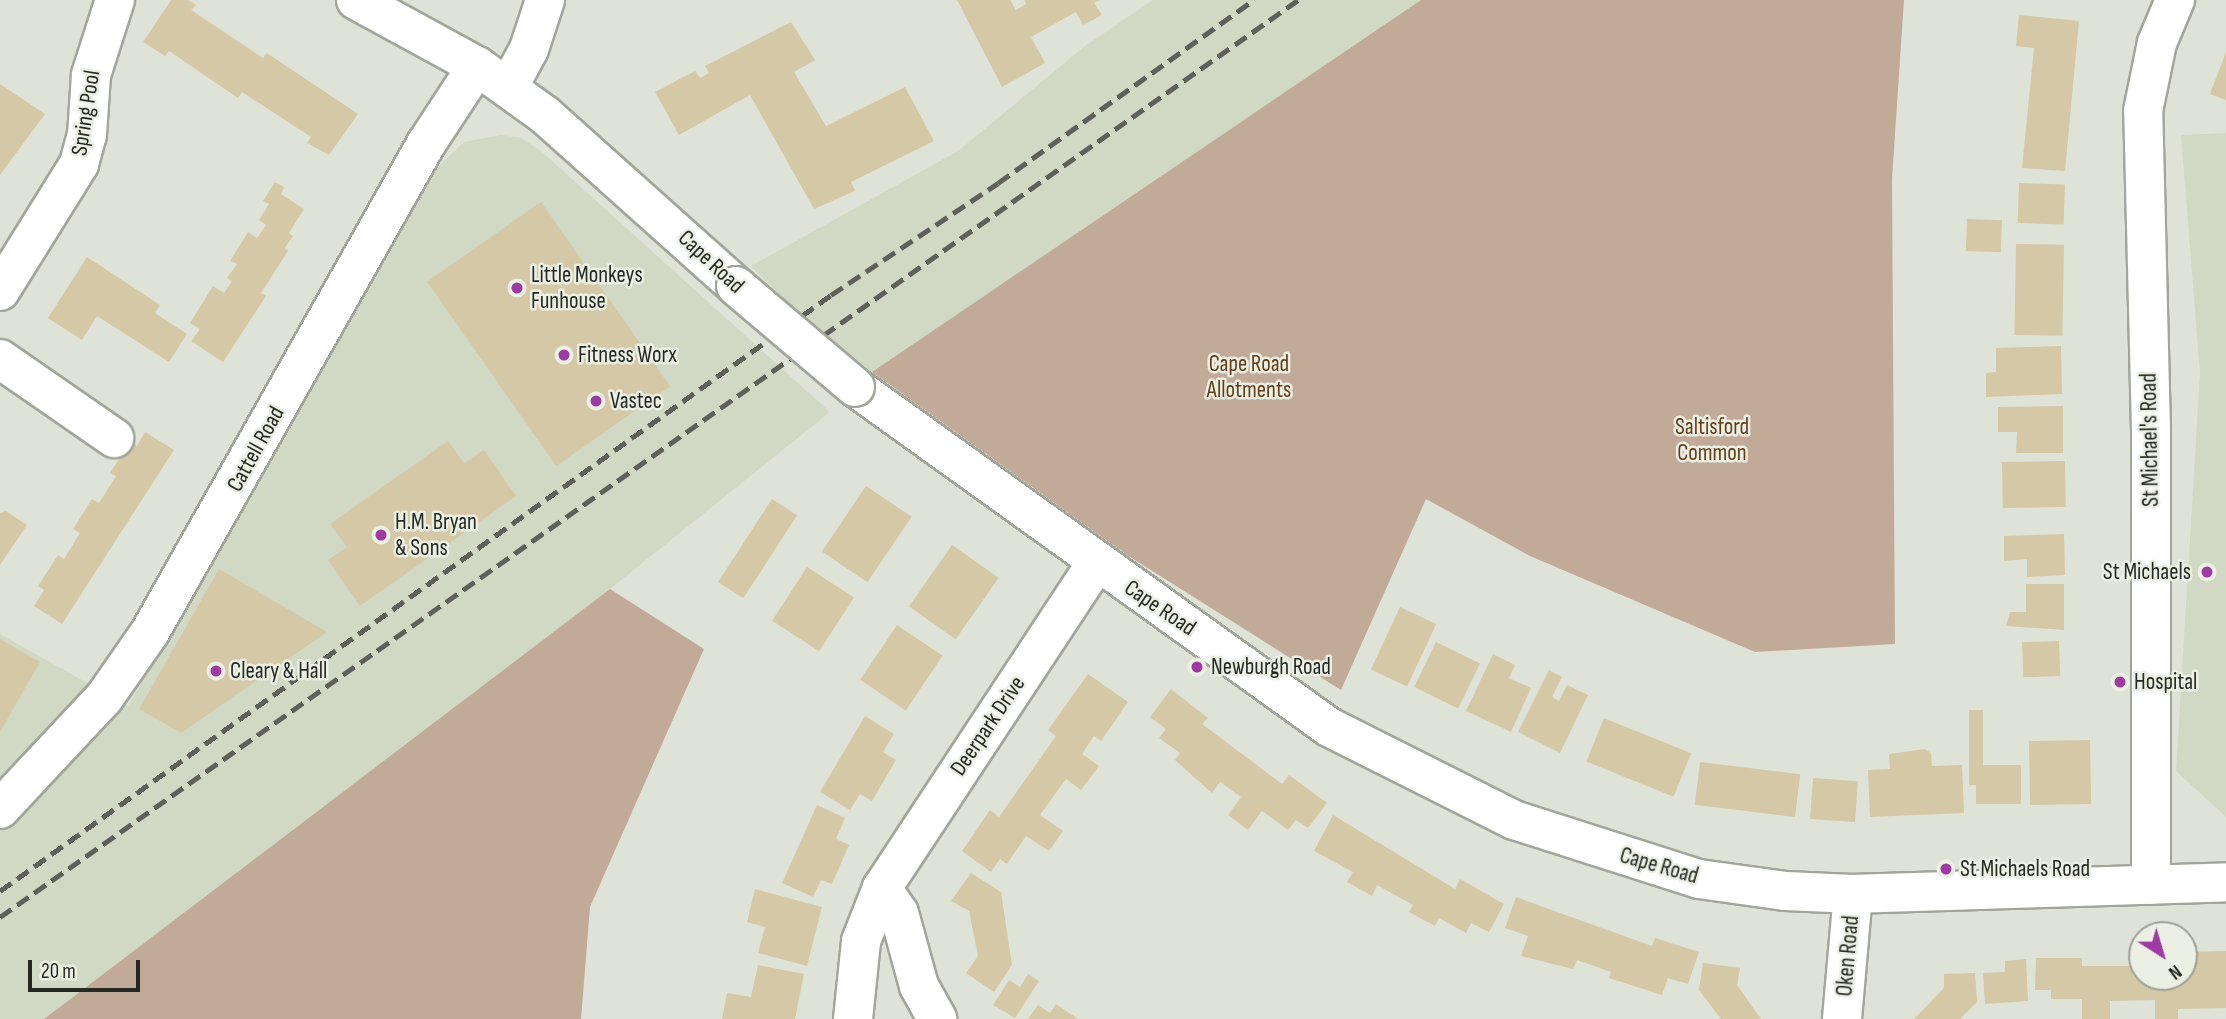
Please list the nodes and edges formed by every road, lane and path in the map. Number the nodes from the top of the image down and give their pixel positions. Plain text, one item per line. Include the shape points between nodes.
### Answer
1 (115, 0) edge
2 (356, 0) edge
3 (545, 0) edge
4 (2175, 0) edge
5 (477, 66) junction
6 (508, 88) junction
7 (0, 290) edge
8 (0, 359) edge
9 (114, 438) dead end
10 (1096, 564) junction
11 (1, 808) edge
12 (2226, 882) edge
13 (2151, 885) junction
14 (882, 888) junction
15 (1853, 894) junction
16 (853, 1019) edge
17 (937, 1019) edge
18 (1842, 1019) edge

1 - 7 street, Spring Pool via 91,75 87,135 79,164
2 - 5 street, Cape Road
3 - 6 street via 529,48
4 - 13 street, St Michael's Road via 2157,43 2143,111 2151,472 2147,660
5 - 6 street, Cape Road
5 - 11 street, Cattell Road via 426,144 150,632 104,698
6 - 10 street, Cape Road, bridge via 615,175 855,387
8 - 9 street
10 - 14 street, Deerpark Drive
10 - 15 street, Cape Road via 1356,744 1514,820 1699,879 1786,891
12 - 13 street, Cape Road
13 - 15 street, Cape Road
14 - 16 street, Deerpark Drive via 861,942
14 - 17 street via 899,913 919,986
15 - 18 street, Oken Road

